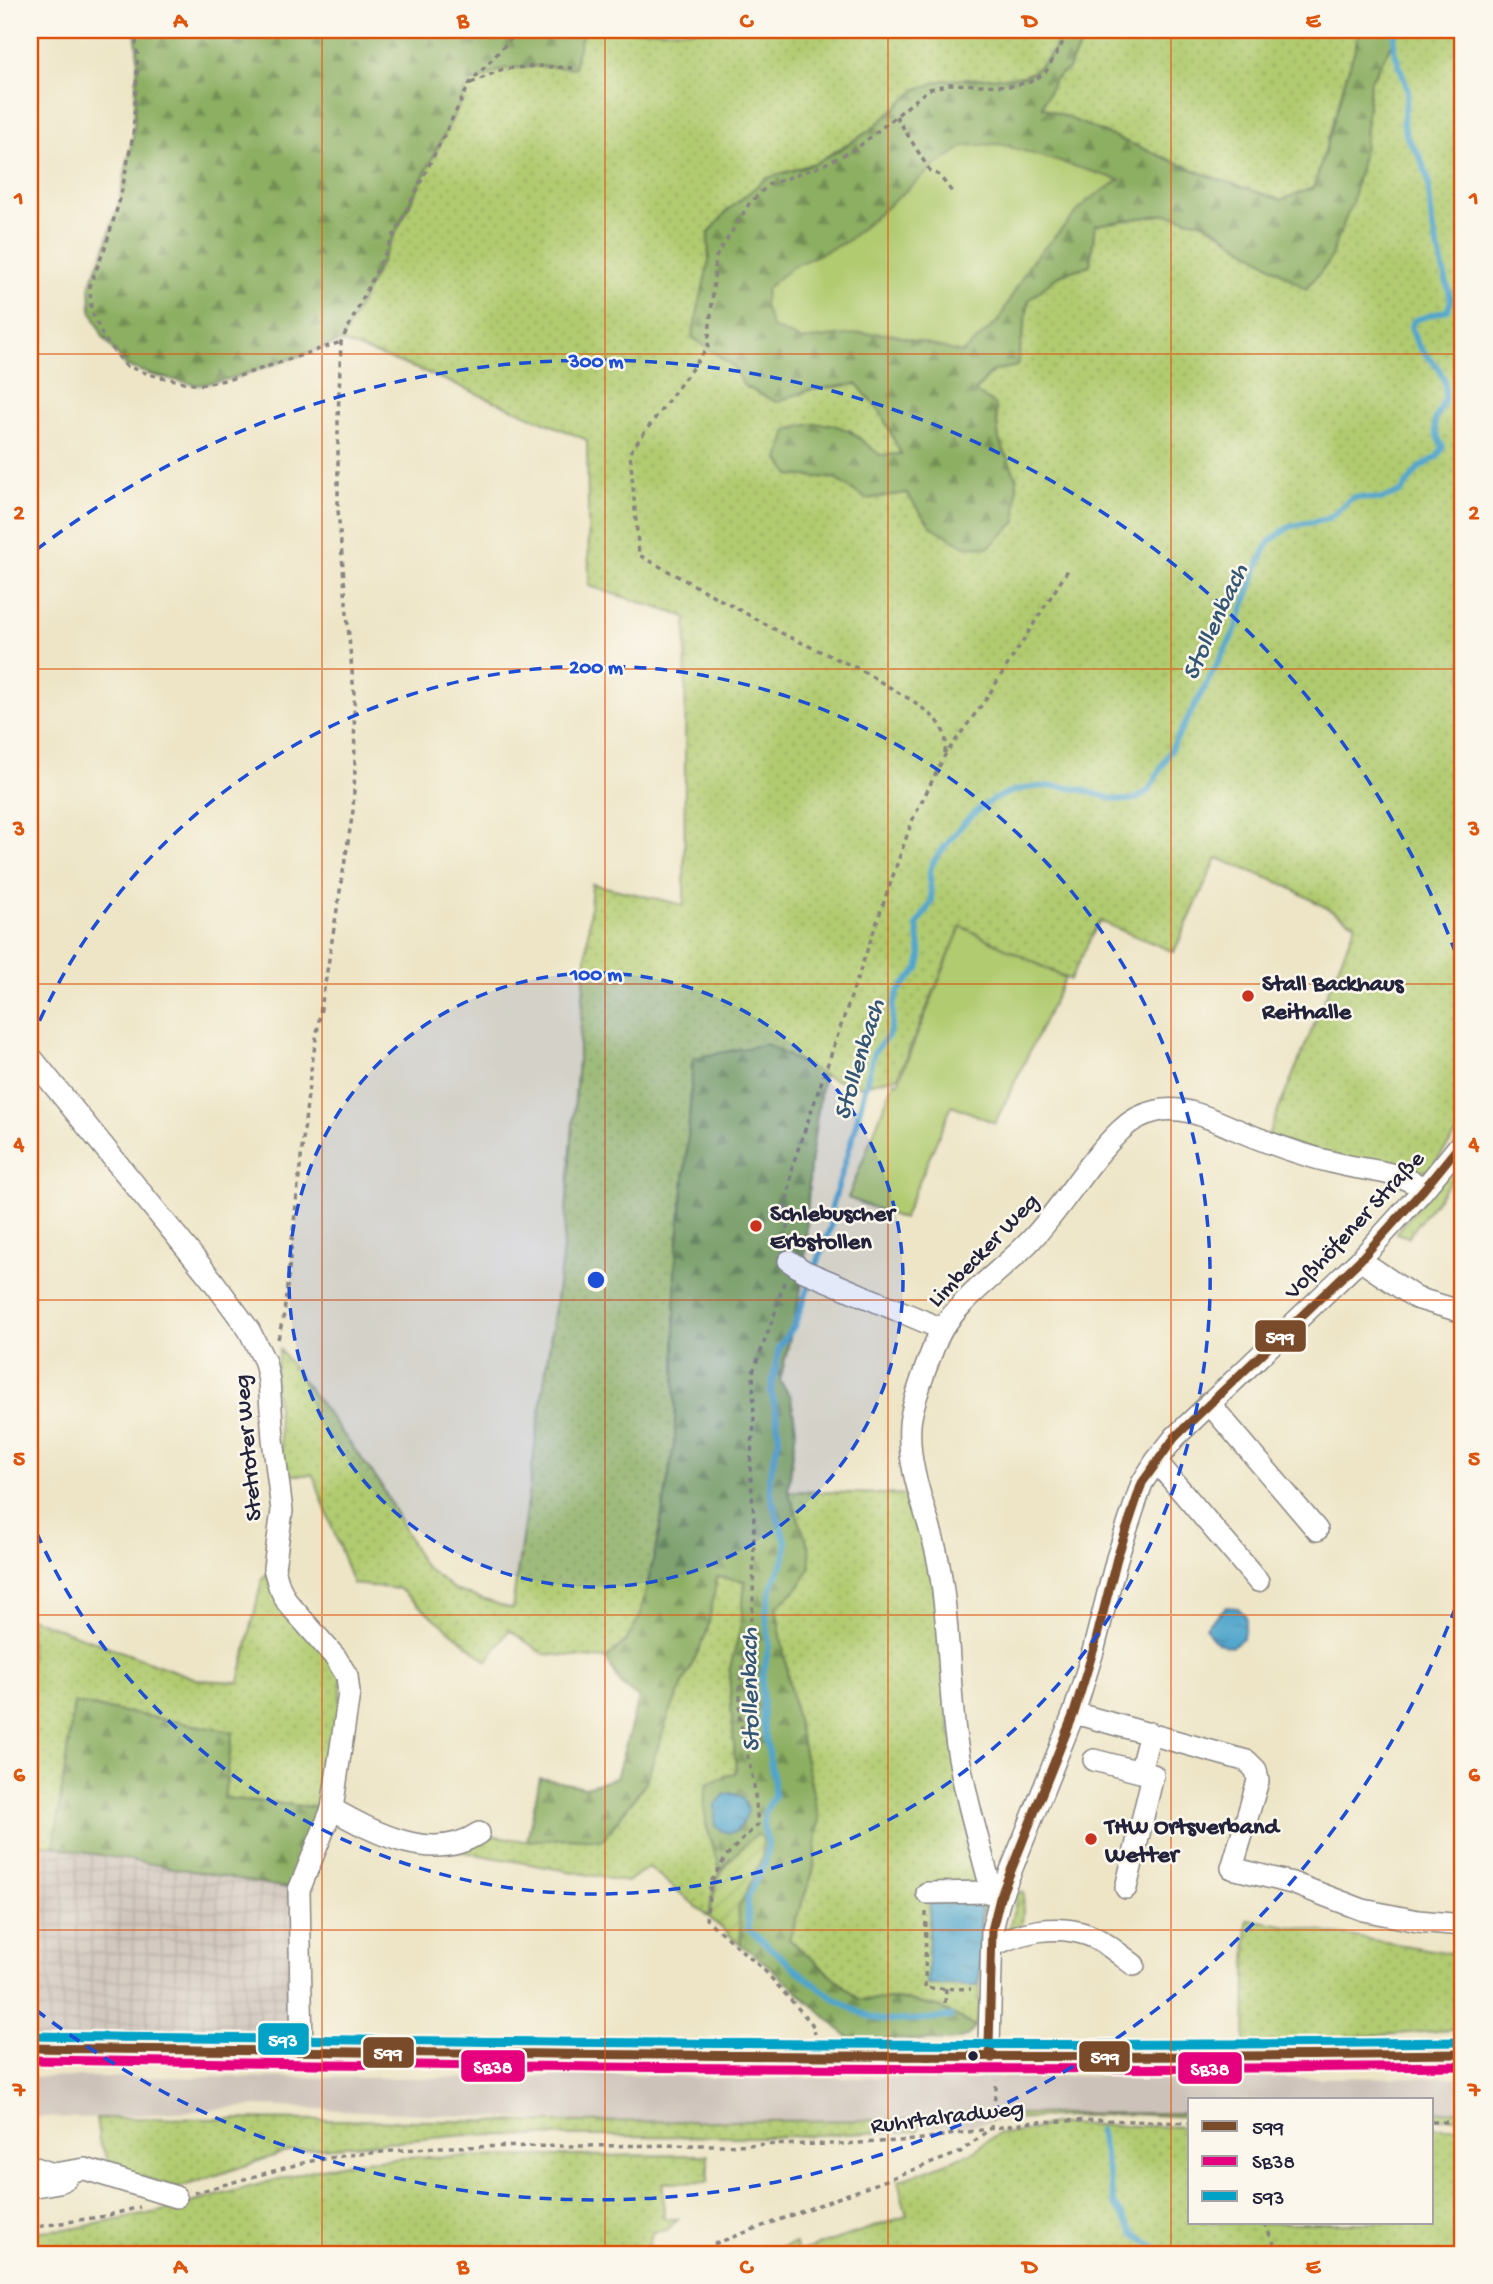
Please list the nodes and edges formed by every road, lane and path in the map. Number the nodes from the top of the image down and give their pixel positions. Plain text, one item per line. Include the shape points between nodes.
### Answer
1 (135, 30) edge
2 (519, 30) edge
3 (1070, 30) edge
4 (574, 68) dead end
5 (470, 83) junction
6 (896, 116) junction
7 (952, 192) dead end
8 (341, 342) junction
9 (1068, 570) dead end
10 (945, 755) junction
11 (30, 1055) edge
12 (1463, 1141) edge
13 (1424, 1189) junction
14 (1360, 1260) junction
15 (805, 1270) junction
16 (1463, 1312) edge
17 (942, 1329) junction
18 (265, 1362) junction
19 (1209, 1403) junction
20 (1156, 1461) junction
21 (1317, 1530) dead end
22 (1258, 1581) dead end
23 (1074, 1713) junction
24 (1150, 1734) junction
25 (1094, 1760) dead end
26 (1140, 1772) junction
27 (332, 1809) junction
28 (479, 1833) dead end
29 (1126, 1888) dead end
30 (927, 1892) joint
31 (996, 1895) junction
32 (1463, 1925) edge
33 (992, 1946) junction
34 (1134, 1965) dead end
35 (946, 1989) junction
36 (990, 1989) junction
37 (945, 2003) dead end
38 (30, 2048) edge
39 (302, 2051) junction
40 (1463, 2054) edge
41 (823, 2056) junction
42 (992, 2058) junction
43 (1434, 2122) edge
44 (1463, 2122) edge
45 (1188, 2123) edge
46 (991, 2128) junction
47 (30, 2166) edge
48 (85, 2169) junction
49 (30, 2187) edge
50 (176, 2197) joint
51 (141, 2207) dead end
52 (1264, 2224) edge
53 (30, 2228) edge
54 (713, 2244) dead end
55 (1279, 2254) edge

1 - 8 path via 138,58 133,136 120,199 90,285 91,310 103,337 126,366 198,385
2 - 5 path
3 - 6 path via 1045,73 1030,82 1011,86 950,84 929,89
4 - 5 path via 503,69
5 - 8 path
6 - 7 path via 930,171
6 - 10 path via 857,148 768,185 749,204 716,257 708,347 630,452 639,555 916,703 940,726 946,738
8 - 18 path via 338,510 354,694 353,811 310,1076 284,1314
9 - 10 path
10 - 15 path via 912,821 793,1164 786,1209
11 - 18 street, Stetroter Weg via 213,1281 250,1330
12 - 13 street, Voßhöfener Straße
13 - 14 street, Voßhöfener Straße
13 - 17 street, Limbecker Weg via 1410,1179 1282,1148 1203,1115 1161,1109 1142,1115 1123,1129 1030,1241 959,1307
14 - 16 street via 1416,1298
14 - 19 street, Voßhöfener Straße
15 - 17 street
15 - 41 path via 774,1316 753,1372 753,1606 740,1682 740,1718 758,1824 726,1856 711,1882 706,1919 765,1971 812,2024
17 - 31 street, Limbecker Weg via 914,1401 910,1425 915,1478 936,1551 956,1736 972,1817
18 - 27 street, Stetroter Weg via 282,1511 274,1569 287,1602 336,1658 349,1693
19 - 20 street, Voßhöfener Straße
19 - 21 street
20 - 22 street
20 - 23 street, Voßhöfener Straße via 1142,1483 1117,1558
23 - 24 street
23 - 31 street, Voßhöfener Straße
24 - 26 street
24 - 32 street via 1247,1761 1256,1770 1258,1781 1232,1868 1292,1883 1363,1910
25 - 26 street
26 - 29 street via 1153,1775
27 - 28 street via 378,1834 437,1847 466,1842
27 - 39 street, Stetroter Weg via 299,1890
30 - 31 street
30 - 35 path via 925,1988
31 - 33 street, Voßhöfener Straße
33 - 34 street via 1029,1931 1069,1931 1090,1935
33 - 36 street, Voßhöfener Straße
35 - 36 path
35 - 37 path
36 - 42 street, Voßhöfener Straße
38 - 39 main road
39 - 41 main road
40 - 42 main road
41 - 42 main road
42 - 46 path via 997,2087
43 - 44 path
45 - 46 path, Ruhrtalradweg via 1102,2120
46 - 50 path, Ruhrtalradweg via 916,2140 804,2145 438,2147 306,2162
46 - 54 path via 959,2153
47 - 48 street via 53,2174
48 - 49 street via 59,2182
48 - 50 street
51 - 53 path
52 - 55 path

